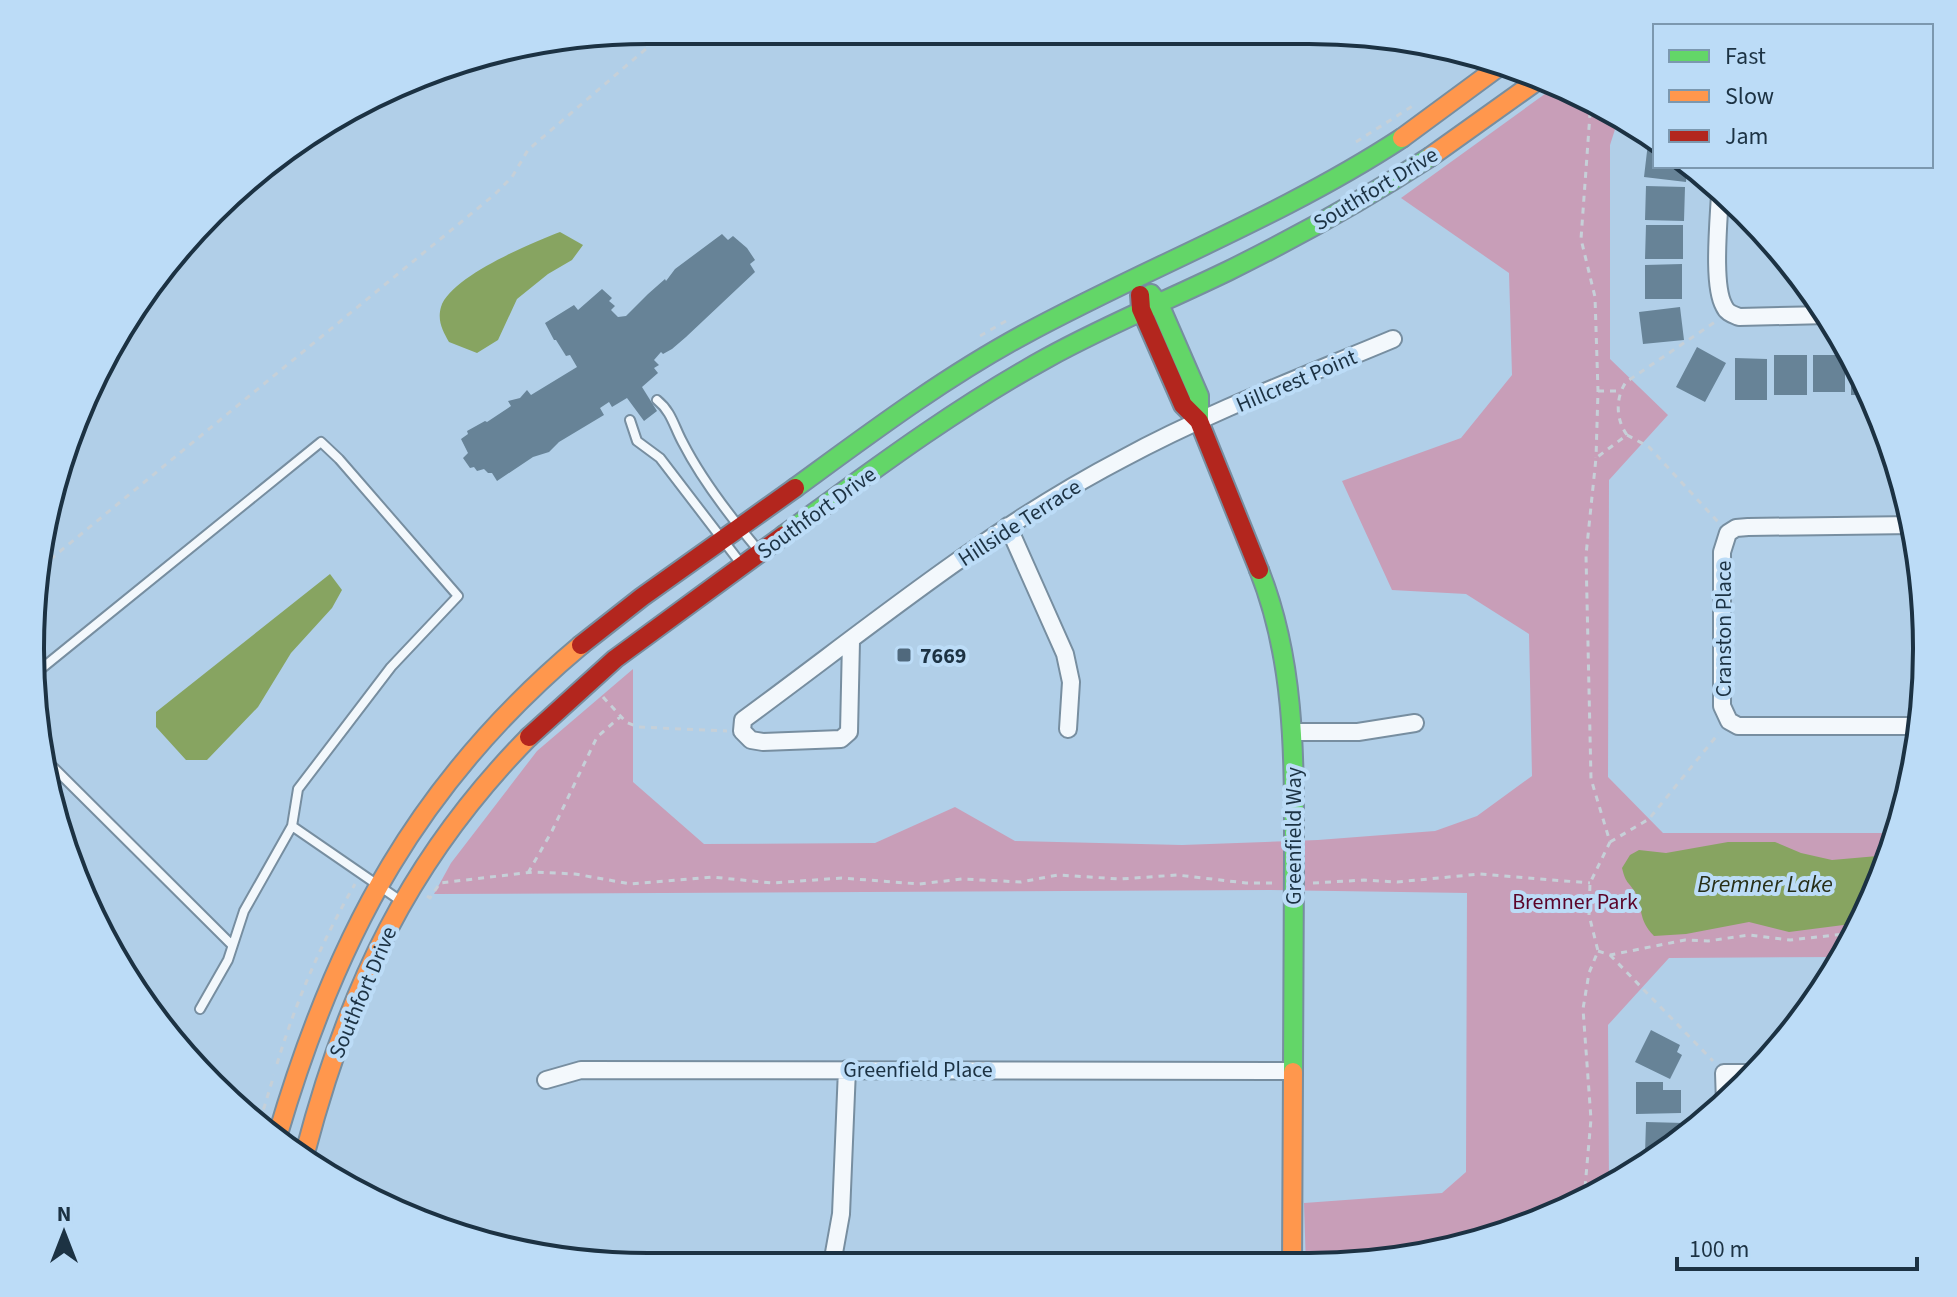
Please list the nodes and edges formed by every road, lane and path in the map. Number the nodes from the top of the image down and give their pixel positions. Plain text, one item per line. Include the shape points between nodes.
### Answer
1 (652, 44) edge
2 (1491, 72) edge
3 (1529, 86) edge
4 (1590, 114) edge
5 (1720, 206) edge
6 (1139, 278) junction
7 (1150, 306) junction
8 (1727, 311) junction
9 (1812, 315) edge
10 (1393, 339) dead end
11 (1598, 391) junction
12 (1620, 391) junction
13 (657, 400) dead end
14 (630, 420) dead end
15 (1199, 421) junction
16 (1627, 435) junction
17 (1596, 458) junction
18 (1900, 525) edge
19 (1008, 526) junction
20 (740, 527) junction
21 (1728, 533) junction
22 (722, 540) junction
23 (761, 552) junction
24 (51, 559) edge
25 (743, 565) junction
26 (851, 641) junction
27 (44, 666) edge
28 (603, 697) dead end
29 (620, 717) junction
30 (1729, 721) junction
31 (1415, 723) dead end
32 (1908, 726) edge
33 (1068, 729) dead end
34 (742, 731) junction
35 (1293, 732) junction
36 (57, 771) edge
37 (292, 826) junction
38 (1610, 842) junction
39 (528, 873) junction
40 (1293, 882) junction
41 (440, 883) dead end
42 (1590, 883) junction
43 (375, 885) junction
44 (402, 901) junction
45 (1841, 934) edge
46 (232, 945) junction
47 (1598, 951) junction
48 (1610, 955) junction
49 (200, 1009) dead end
50 (847, 1069) junction
51 (1292, 1071) junction
52 (1724, 1073) junction
53 (1739, 1073) edge
54 (546, 1080) dead end
55 (1724, 1087) edge
56 (280, 1127) edge
57 (307, 1146) edge
58 (1585, 1186) edge
59 (834, 1253) edge
60 (1292, 1253) edge

1 - 24 path via 528,150 494,195
2 - 6 main road, Southfort Drive via 1386,148
3 - 7 main road, Southfort Drive via 1406,172 1301,232
4 - 11 path via 1581,239 1595,297
5 - 8 street via 1718,285
6 - 7 main road, Greenfield Way
6 - 20 main road, Southfort Drive via 1020,337 933,390
7 - 15 main road, Greenfield Way via 1199,396
7 - 23 main road, Southfort Drive via 959,411
8 - 9 street via 1739,317
8 - 12 path via 1636,374
10 - 15 street, Hillcrest Point
11 - 12 path
11 - 17 path
12 - 16 path via 1620,421
13 - 20 lane
14 - 22 lane via 637,441 660,458
15 - 19 street, Hillside Terrace via 1121,459
15 - 35 main road, Greenfield Way via 1269,595 1283,646
16 - 17 path
16 - 21 path via 1649,447
17 - 38 path via 1586,555 1591,779
18 - 21 street, Cranston Place via 1748,527
19 - 26 street, Hillside Terrace
19 - 33 street via 1065,654 1071,682
20 - 22 main road, Southfort Drive
20 - 23 lane
21 - 30 street, Cranston Place via 1722,552 1722,706
22 - 25 lane
22 - 43 main road, Southfort Drive via 615,619 521,700 424,813
23 - 25 main road, Southfort Drive
25 - 44 main road, Southfort Drive via 635,643 541,725 491,778
26 - 34 street, Hillside Terrace via 743,720
26 - 34 street via 849,732 841,739 763,742
27 - 37 lane via 321,442 458,596 391,667 298,789
28 - 29 path
29 - 34 path via 646,728
29 - 39 path via 597,737
30 - 32 street, Cranston Place via 1749,727
30 - 38 path via 1649,819
31 - 35 street via 1358,732
35 - 40 main road, Greenfield Way
36 - 46 lane
37 - 43 lane
37 - 46 lane via 244,911
38 - 42 path
39 - 40 path via 631,884 712,877 919,884 1058,875
39 - 41 path
40 - 42 path via 1397,882 1480,874
40 - 51 main road, Greenfield Way
42 - 47 path via 1589,915
43 - 44 lane
43 - 56 main road, Southfort Drive via 329,978
44 - 57 main road, Southfort Drive via 339,1037
45 - 48 path via 1685,940
46 - 49 lane
47 - 48 path
47 - 58 path via 1583,1009 1591,1119
48 - 52 path
50 - 51 street, Greenfield Place
50 - 54 street, Greenfield Place via 581,1070
50 - 59 street via 841,1214
51 - 60 main road, Greenfield Way
52 - 53 street
52 - 55 street

